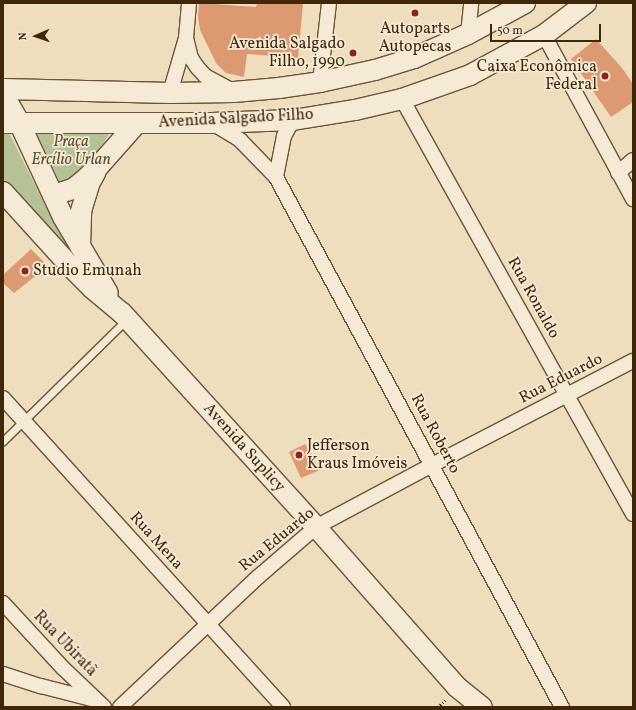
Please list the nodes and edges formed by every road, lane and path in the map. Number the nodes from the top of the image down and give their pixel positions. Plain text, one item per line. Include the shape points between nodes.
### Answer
1 (189, 3) edge
2 (329, 3) edge
3 (471, 3) edge
4 (524, 3) edge
5 (586, 3) edge
6 (468, 34) junction
7 (544, 35) junction
8 (186, 38) junction
9 (320, 82) junction
10 (3, 89) edge
11 (234, 92) junction
12 (170, 93) junction
13 (3, 94) edge
14 (402, 99) junction
15 (293, 120) junction
16 (11, 123) edge
17 (114, 123) junction
18 (137, 123) junction
19 (212, 123) junction
20 (114, 148) junction
21 (633, 160) edge
22 (98, 168) junction
23 (618, 173) junction
24 (276, 177) junction
25 (3, 192) edge
26 (52, 195) junction
27 (633, 199) edge
28 (80, 246) junction
29 (124, 316) junction
30 (633, 361) edge
31 (567, 394) junction
32 (3, 398) edge
33 (24, 422) junction
34 (3, 441) edge
35 (432, 464) junction
36 (633, 514) edge
37 (316, 527) junction
38 (3, 603) edge
39 (207, 624) junction
40 (3, 674) edge
41 (100, 703) edge
42 (126, 705) edge
43 (283, 707) edge
44 (482, 707) edge
45 (562, 707) edge

1 - 8 street
2 - 9 street
3 - 6 street
4 - 6 main road, Avenida Salgado Filho
5 - 7 main road, Avenida Salgado Filho
6 - 9 main road, Avenida Salgado Filho via 414,58
7 - 14 main road, Avenida Salgado Filho via 470,75
7 - 23 street
8 - 11 street via 191,58 204,76
8 - 12 street
9 - 11 main road, Avenida Salgado Filho
10 - 12 main road, Avenida Salgado Filho
11 - 12 main road, Avenida Salgado Filho
13 - 16 main road
14 - 15 main road, Avenida Salgado Filho
14 - 31 street, Rua Ronaldo
15 - 19 main road, Avenida Salgado Filho
15 - 24 street via 284,136
16 - 17 main road, Avenida Salgado Filho
16 - 26 main road
17 - 18 main road, Avenida Salgado Filho
17 - 20 main road
18 - 19 main road, Avenida Salgado Filho
18 - 20 main road
19 - 24 street, Rua Roberto via 240,140
20 - 22 main road
21 - 23 street
22 - 26 main road via 73,189
22 - 28 main road via 85,196
23 - 27 street
24 - 35 street, Rua Roberto
25 - 29 main road, Avenida Suplicy via 71,267
26 - 28 main road
28 - 29 main road
29 - 33 lane
29 - 37 main road, Avenida Suplicy
30 - 31 street, Rua Eduardo
31 - 35 street, Rua Eduardo
31 - 36 street, Rua Ronaldo
32 - 33 street, Rua Mena
33 - 34 lane
33 - 39 street, Rua Mena
35 - 37 street, Rua Eduardo
35 - 45 street, Rua Roberto
37 - 39 street, Rua Eduardo
37 - 44 main road, Avenida Suplicy via 457,687
38 - 41 street, Rua Ubiratã via 63,668
39 - 42 street, Rua Eduardo
39 - 43 street, Rua Mena
40 - 41 street

